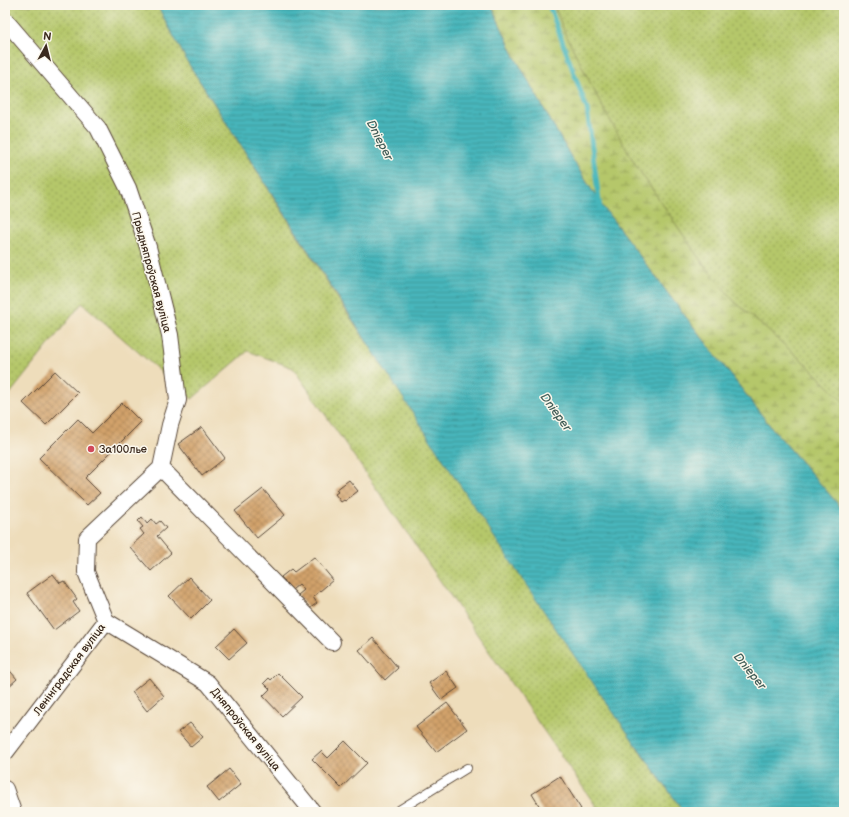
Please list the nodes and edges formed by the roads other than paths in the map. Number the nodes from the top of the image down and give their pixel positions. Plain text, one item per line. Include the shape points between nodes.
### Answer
1 (5, 20) edge
2 (161, 468) junction
3 (106, 621) junction
4 (332, 642) dead end
5 (5, 753) edge
6 (467, 768) dead end
7 (5, 789) edge
8 (13, 812) edge
9 (313, 812) edge
10 (396, 812) edge

1 - 2 street, Прыдняпроўская вуліца via 98,128 128,188 148,247 170,335 178,400
2 - 3 street, Ленінградская вуліца via 87,538 86,572
2 - 4 street
3 - 5 street, Ленінградская вуліца
3 - 9 street, Дняпроўская вуліца via 208,683
6 - 10 lane
7 - 8 street

